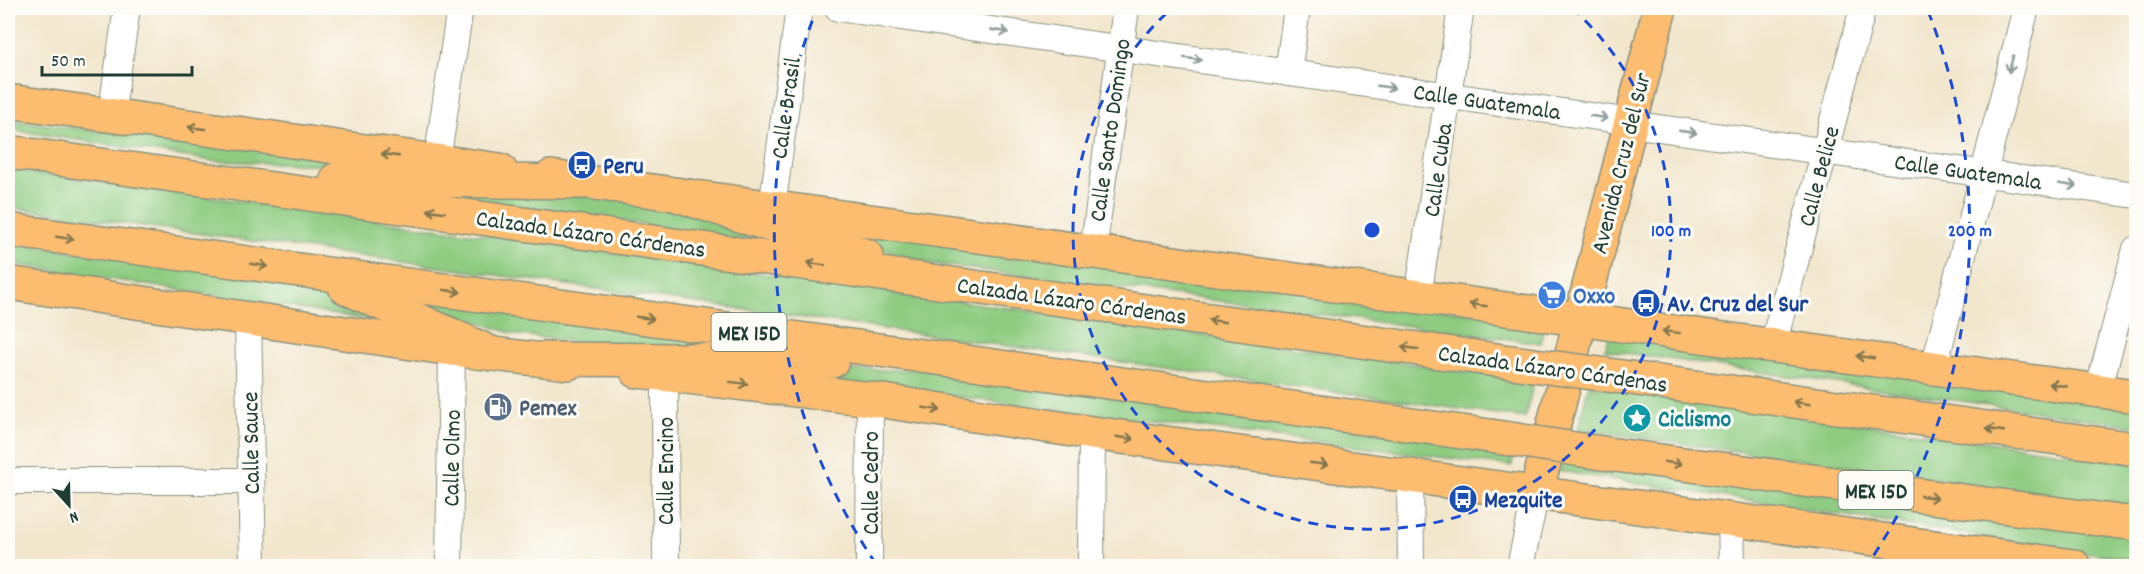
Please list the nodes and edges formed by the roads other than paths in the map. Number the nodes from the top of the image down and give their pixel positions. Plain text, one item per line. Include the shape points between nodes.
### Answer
1 (128, 8) edge
2 (460, 8) edge
3 (799, 8) edge
4 (838, 8) edge
5 (1126, 8) edge
6 (1297, 8) edge
7 (1461, 8) edge
8 (1660, 8) edge
9 (1863, 8) edge
10 (2026, 8) edge
11 (956, 16) edge
12 (1120, 48) junction
13 (1288, 73) junction
14 (1448, 96) junction
15 (8, 101) edge
16 (111, 117) junction
17 (1630, 124) junction
18 (1825, 150) junction
19 (8, 152) edge
20 (437, 162) junction
21 (1983, 174) junction
22 (203, 178) junction
23 (581, 182) junction
24 (676, 195) junction
25 (2136, 195) edge
26 (772, 208) junction
27 (8, 230) edge
28 (2136, 249) edge
29 (1093, 252) junction
30 (310, 272) junction
31 (8, 283) edge
32 (954, 284) junction
33 (1418, 297) junction
34 (248, 319) junction
35 (1581, 321) junction
36 (1773, 345) junction
37 (452, 349) junction
38 (493, 354) junction
39 (540, 359) junction
40 (966, 362) junction
41 (1934, 367) junction
42 (665, 375) junction
43 (2098, 391) junction
44 (2136, 396) edge
45 (870, 399) junction
46 (1092, 433) junction
47 (2136, 449) edge
48 (1410, 477) junction
49 (8, 481) edge
50 (250, 481) junction
51 (1536, 494) junction
52 (1731, 520) junction
53 (2136, 524) edge
54 (2060, 566) edge
55 (253, 567) edge
56 (449, 567) edge
57 (666, 567) edge
58 (869, 567) edge
59 (1091, 567) edge
60 (1411, 567) edge
61 (1520, 567) edge
62 (1732, 567) edge

1 - 16 street
2 - 20 street
3 - 26 street, Calle Brasil
4 - 11 street, Calle Guatemala
5 - 12 street, Calle Santo Domingo
6 - 13 street
7 - 14 street, Calle Cuba
8 - 17 main road, Avenida Cruz del Sur
9 - 18 street, Calle Belice
10 -> 21 street
11 -> 12 street, Calle Guatemala
12 -> 13 street, Calle Guatemala
12 - 29 street, Calle Santo Domingo
13 -> 14 street, Calle Guatemala
14 -> 17 street, Calle Guatemala
14 - 33 street, Calle Cuba
15 - 16 main road, Calzada Lázaro Cárdenas
20 -> 16 main road, Calzada Lázaro Cárdenas
17 -> 18 street, Calle Guatemala
17 - 35 main road, Avenida Cruz del Sur
18 - 21 street, Calle Guatemala
18 - 36 street, Calle Belice
19 - 22 main road, Calzada Lázaro Cárdenas
20 - 23 main road, Calzada Lázaro Cárdenas
21 -> 25 street, Calle Guatemala
21 - 41 street
22 - 23 main road
32 -> 22 main road, Calzada Lázaro Cárdenas
23 - 24 main road, Calzada Lázaro Cárdenas
24 - 26 main road, Calzada Lázaro Cárdenas
24 - 32 main road
26 - 29 main road, Calzada Lázaro Cárdenas
27 -> 30 main road, MEX 15D
28 - 43 street
29 - 33 main road, Calzada Lázaro Cárdenas
30 - 38 main road
30 -> 40 main road, MEX 15D
31 - 34 main road
47 -> 32 main road, Calzada Lázaro Cárdenas, bridge
35 -> 33 main road, Calzada Lázaro Cárdenas
34 - 37 main road
34 - 50 street, Calle Sauce
36 -> 35 main road, Calzada Lázaro Cárdenas
35 - 51 main road, Avenida Cruz del Sur
41 -> 36 main road, Calzada Lázaro Cárdenas
37 - 38 main road
37 - 56 street, Calle Olmo
38 - 39 main road
39 - 40 main road
39 - 42 main road
40 -> 53 main road, MEX 15D, bridge via 1615,455
43 -> 41 main road, Calzada Lázaro Cárdenas
42 -> 45 main road
42 - 57 street, Calle Encino
43 - 44 main road, Calzada Lázaro Cárdenas
45 -> 46 main road
45 - 58 street, Calle Cedro
46 -> 48 main road
46 - 59 street
48 - 51 main road
48 - 60 street
49 - 50 street
50 - 55 street, Calle Sauce
51 - 52 main road
51 - 61 street
52 - 54 main road
52 - 62 street

